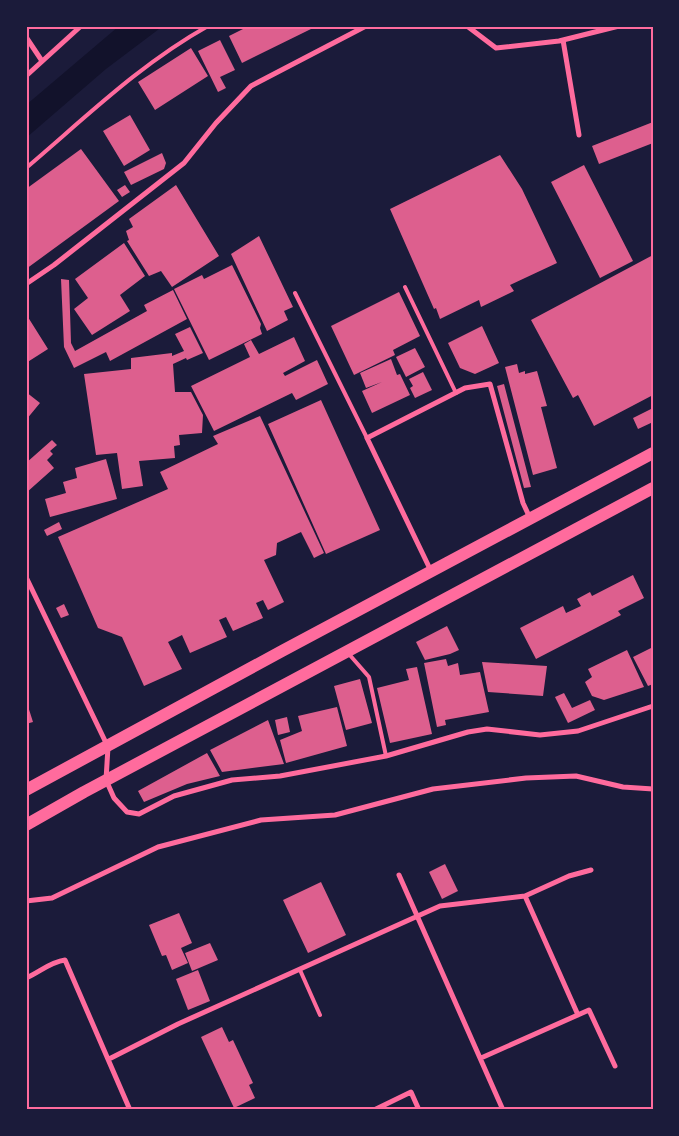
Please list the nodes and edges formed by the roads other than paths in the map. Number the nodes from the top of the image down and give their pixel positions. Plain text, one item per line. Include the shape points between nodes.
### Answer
1 (80, 26) edge
2 (208, 26) edge
3 (366, 26) edge
4 (467, 26) edge
5 (619, 26) edge
6 (26, 37) edge
7 (562, 40) junction
8 (42, 61) junction
9 (26, 76) edge
10 (579, 135) dead end
11 (26, 168) edge
12 (26, 284) edge
13 (405, 287) dead end
14 (295, 293) dead end
15 (456, 393) junction
16 (367, 438) junction
17 (653, 453) edge
18 (653, 488) edge
19 (530, 518) junction
20 (431, 572) junction
21 (26, 577) edge
22 (347, 651) junction
23 (653, 706) edge
24 (108, 747) junction
25 (386, 756) junction
26 (106, 780) junction
27 (653, 789) edge
28 (26, 790) edge
29 (26, 825) edge
30 (592, 870) dead end
31 (399, 875) dead end
32 (524, 896) junction
33 (26, 901) edge
34 (418, 916) junction
35 (300, 970) junction
36 (26, 978) edge
37 (320, 1015) dead end
38 (578, 1015) junction
39 (480, 1058) junction
40 (109, 1059) junction
41 (615, 1066) dead end
42 (130, 1110) edge
43 (374, 1110) edge
44 (419, 1110) edge
45 (503, 1110) edge

1 - 8 street
2 - 11 lane via 136,73
3 - 12 street via 251,86 184,163
4 - 7 street via 496,48
5 - 7 street
6 - 8 street
7 - 10 street
8 - 9 street
13 - 15 lane
14 - 16 lane
15 - 16 street
15 - 19 street via 465,388 490,384
16 - 20 street
17 - 19 main road
18 - 22 main road
19 - 20 main road
20 - 24 main road
21 - 24 street
22 - 25 lane via 369,677
22 - 26 main road
23 - 25 street via 578,731 540,735 487,729
24 - 26 street
24 - 28 main road
25 - 26 street via 280,776 232,780 174,796 139,814 127,812 114,798
26 - 29 main road
27 - 33 street via 623,787 576,776 526,778 433,789 335,814 261,820 158,847 52,898
30 - 32 street via 569,876
31 - 34 street
32 - 34 street via 440,906
32 - 38 street
34 - 35 street
34 - 39 street
35 - 37 lane
35 - 40 street via 178,1024
36 - 40 street via 54,961 65,960
38 - 39 street
38 - 41 street via 589,1010
39 - 45 street
40 - 42 street
43 - 44 street via 411,1092

